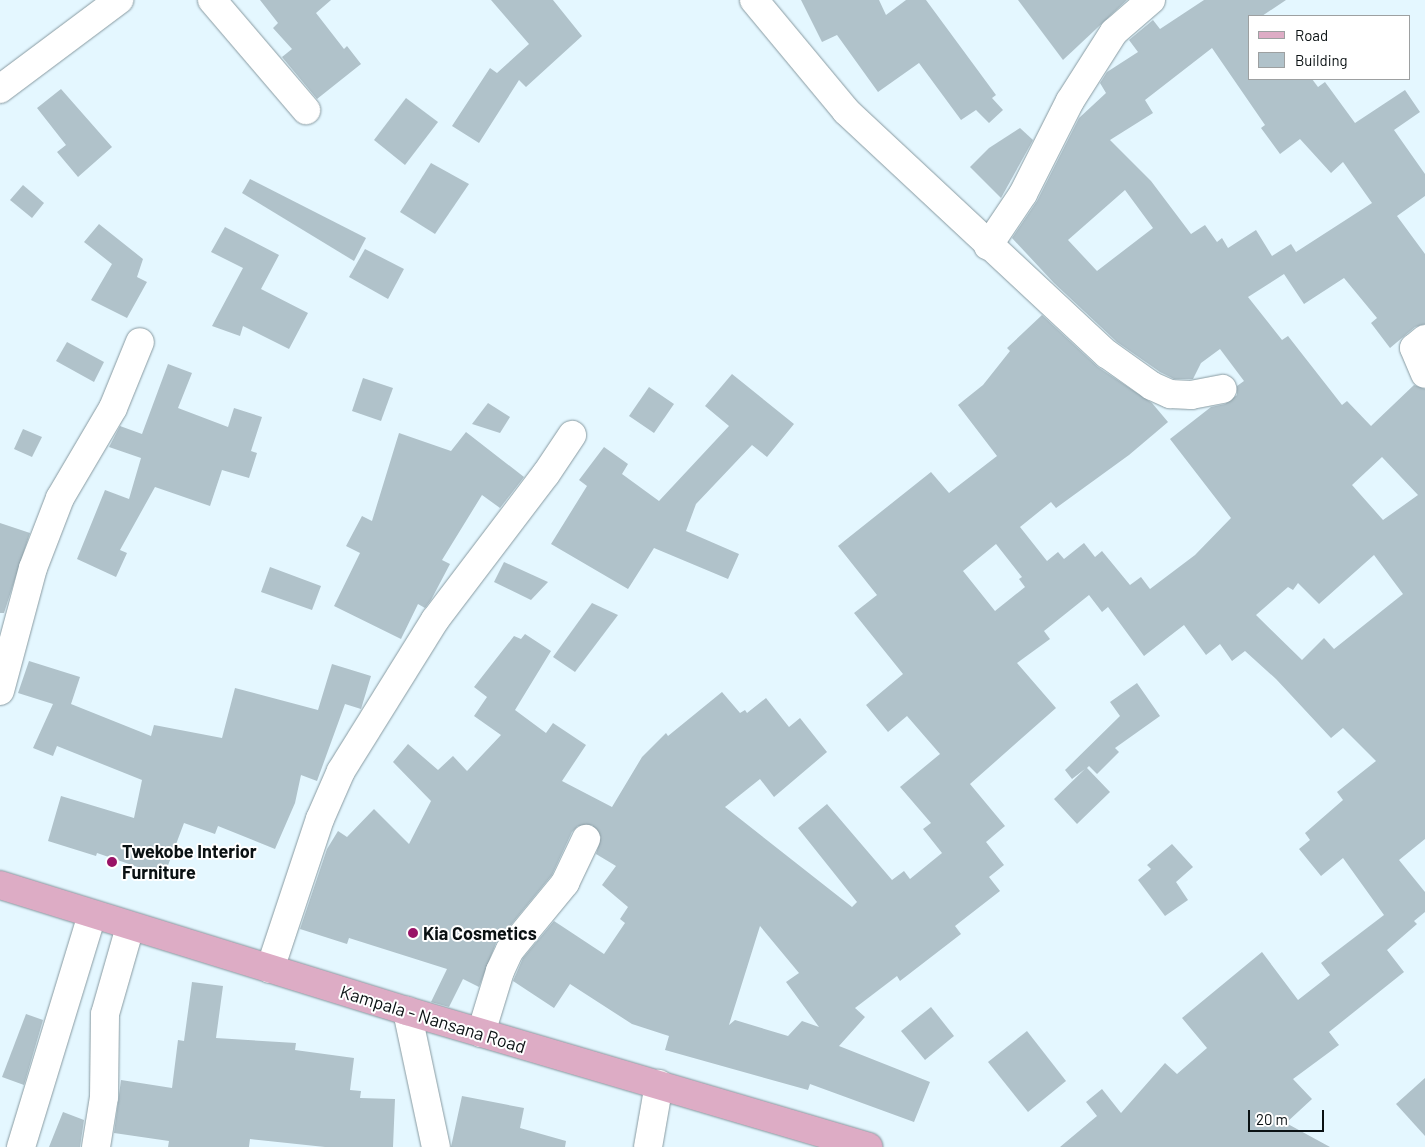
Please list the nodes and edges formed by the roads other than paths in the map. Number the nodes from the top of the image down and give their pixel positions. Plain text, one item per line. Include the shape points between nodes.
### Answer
1 (120, 0) edge
2 (212, 0) edge
3 (754, 0) edge
4 (1151, 0) edge
5 (0, 89) edge
6 (306, 110) dead end
7 (988, 246) junction
8 (1425, 339) edge
9 (140, 342) dead end
10 (1425, 374) edge
11 (1222, 389) dead end
12 (572, 435) dead end
13 (0, 691) edge
14 (586, 840) dead end
15 (0, 885) edge
16 (92, 915) junction
17 (130, 927) junction
18 (270, 969) junction
19 (407, 1011) junction
20 (481, 1034) junction
21 (659, 1084) junction
22 (21, 1147) edge
23 (96, 1147) edge
24 (436, 1147) edge
25 (648, 1147) edge
26 (868, 1147) edge

1 - 5 street
2 - 6 street
3 - 7 street via 846,111
4 - 7 street via 1114,32 1070,101 1023,194
7 - 11 street via 1094,343 1152,386 1170,394 1191,395
8 - 10 street via 1414,348
9 - 13 street via 113,408 60,498 33,568
12 - 18 street via 541,482 434,620 341,772 320,819
14 - 20 street via 565,883 510,950 500,971
15 - 16 main road, Kampala - Nansana Road
16 - 17 main road, Kampala - Nansana Road
16 - 22 street
17 - 18 main road, Kampala - Nansana Road
17 - 23 street via 105,1014 104,1097
18 - 19 main road, Kampala - Nansana Road
19 - 20 main road, Kampala - Nansana Road
19 - 24 street
20 - 21 main road, Kampala - Nansana Road
21 - 25 street
21 - 26 main road, Kampala - Nansana Road

